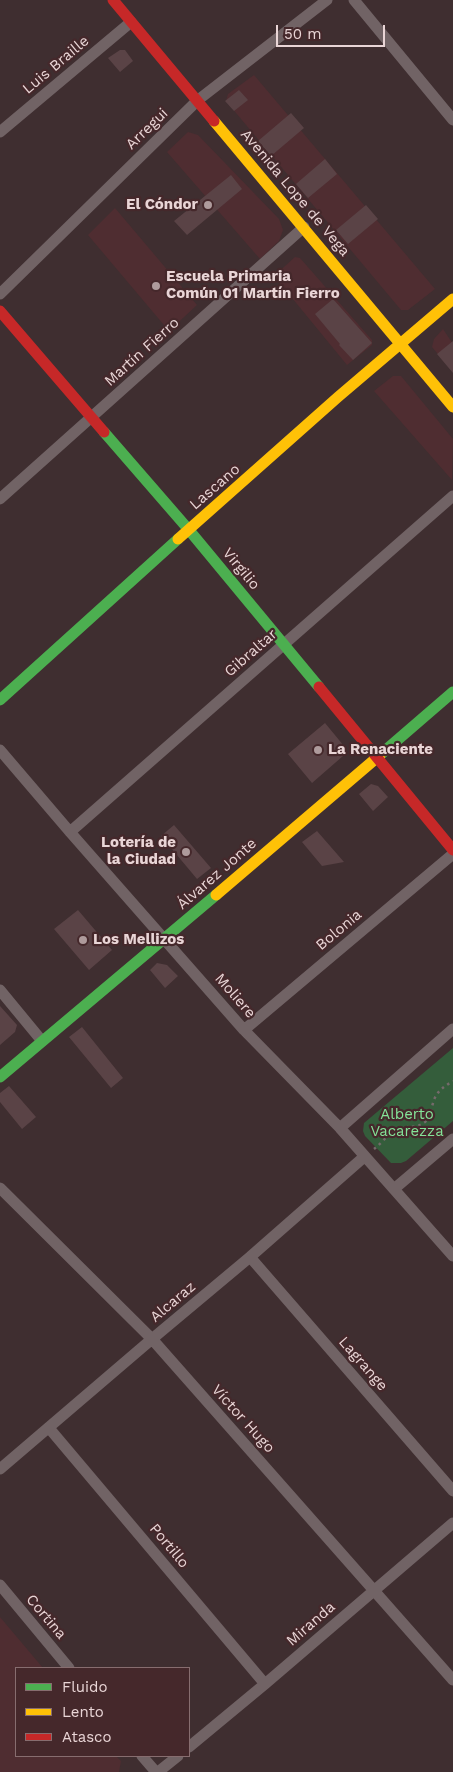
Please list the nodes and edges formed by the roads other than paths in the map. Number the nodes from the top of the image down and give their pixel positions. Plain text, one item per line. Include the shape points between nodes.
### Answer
1 (113, 0) edge
2 (327, 0) edge
3 (354, 0) edge
4 (131, 22) junction
5 (198, 100) junction
6 (453, 120) edge
7 (0, 132) edge
8 (304, 227) junction
9 (0, 294) edge
10 (453, 299) edge
11 (0, 312) edge
12 (400, 343) junction
13 (453, 407) edge
14 (92, 417) junction
15 (453, 496) edge
16 (0, 499) edge
17 (189, 530) junction
18 (284, 644) junction
19 (453, 692) edge
20 (0, 700) edge
21 (0, 750) edge
22 (377, 756) junction
23 (70, 832) junction
24 (453, 850) edge
25 (453, 854) edge
26 (165, 939) junction
27 (0, 990) edge
28 (244, 1030) junction
29 (453, 1030) edge
30 (42, 1042) junction
31 (0, 1077) edge
32 (340, 1128) junction
33 (453, 1138) edge
34 (364, 1157) junction
35 (0, 1188) edge
36 (394, 1189) junction
37 (453, 1256) edge
38 (250, 1257) junction
39 (152, 1338) junction
40 (50, 1428) junction
41 (0, 1469) edge
42 (453, 1491) edge
43 (453, 1523) edge
44 (0, 1585) edge
45 (374, 1590) junction
46 (68, 1667) edge
47 (453, 1680) edge
48 (265, 1684) junction
49 (190, 1746) edge
50 (143, 1757) edge
51 (177, 1757) edge
52 (157, 1772) edge

1 - 4 street, Avenida Lope de Vega
2 - 5 street, Arregui
3 - 6 street
4 - 5 street, Avenida Lope de Vega
4 - 7 street, Luis Braille
5 - 8 street, Avenida Lope de Vega
5 - 9 street, Arregui
8 - 12 street, Avenida Lope de Vega
8 - 14 street, Martín Fierro
10 - 12 street, Lascano
11 - 14 street, Virgilio
12 - 13 street, Avenida Lope de Vega
12 - 17 street, Lascano
14 - 16 street, Martín Fierro
14 - 17 street, Virgilio
15 - 18 street, Gibraltar
17 - 18 street, Virgilio
17 - 20 street, Lascano
18 - 22 street, Virgilio
18 - 23 street, Gibraltar
19 - 22 street, Álvarez Jonte
21 - 23 street, Moliere
22 - 24 street, Virgilio
22 - 26 street, Álvarez Jonte
23 - 26 street, Moliere
25 - 28 street, Bolonia
26 - 28 street, Moliere
26 - 30 street, Álvarez Jonte
27 - 30 street
28 - 32 street, Moliere
29 - 32 street
30 - 31 street, Álvarez Jonte
32 - 34 street, Moliere
33 - 36 street
34 - 36 street, Moliere
34 - 38 street, Alcaraz
35 - 39 street, Víctor Hugo
36 - 37 street, Moliere
38 - 39 street, Alcaraz
38 - 42 street, Lagrange
39 - 40 street, Alcaraz
39 - 45 street, Víctor Hugo
40 - 41 street, Alcaraz
40 - 48 street, Portillo
43 - 45 street, Miranda
44 - 46 street, Cortina
45 - 47 street, Víctor Hugo
45 - 48 street, Miranda
48 - 49 street, Miranda
50 - 52 street
51 - 52 street

